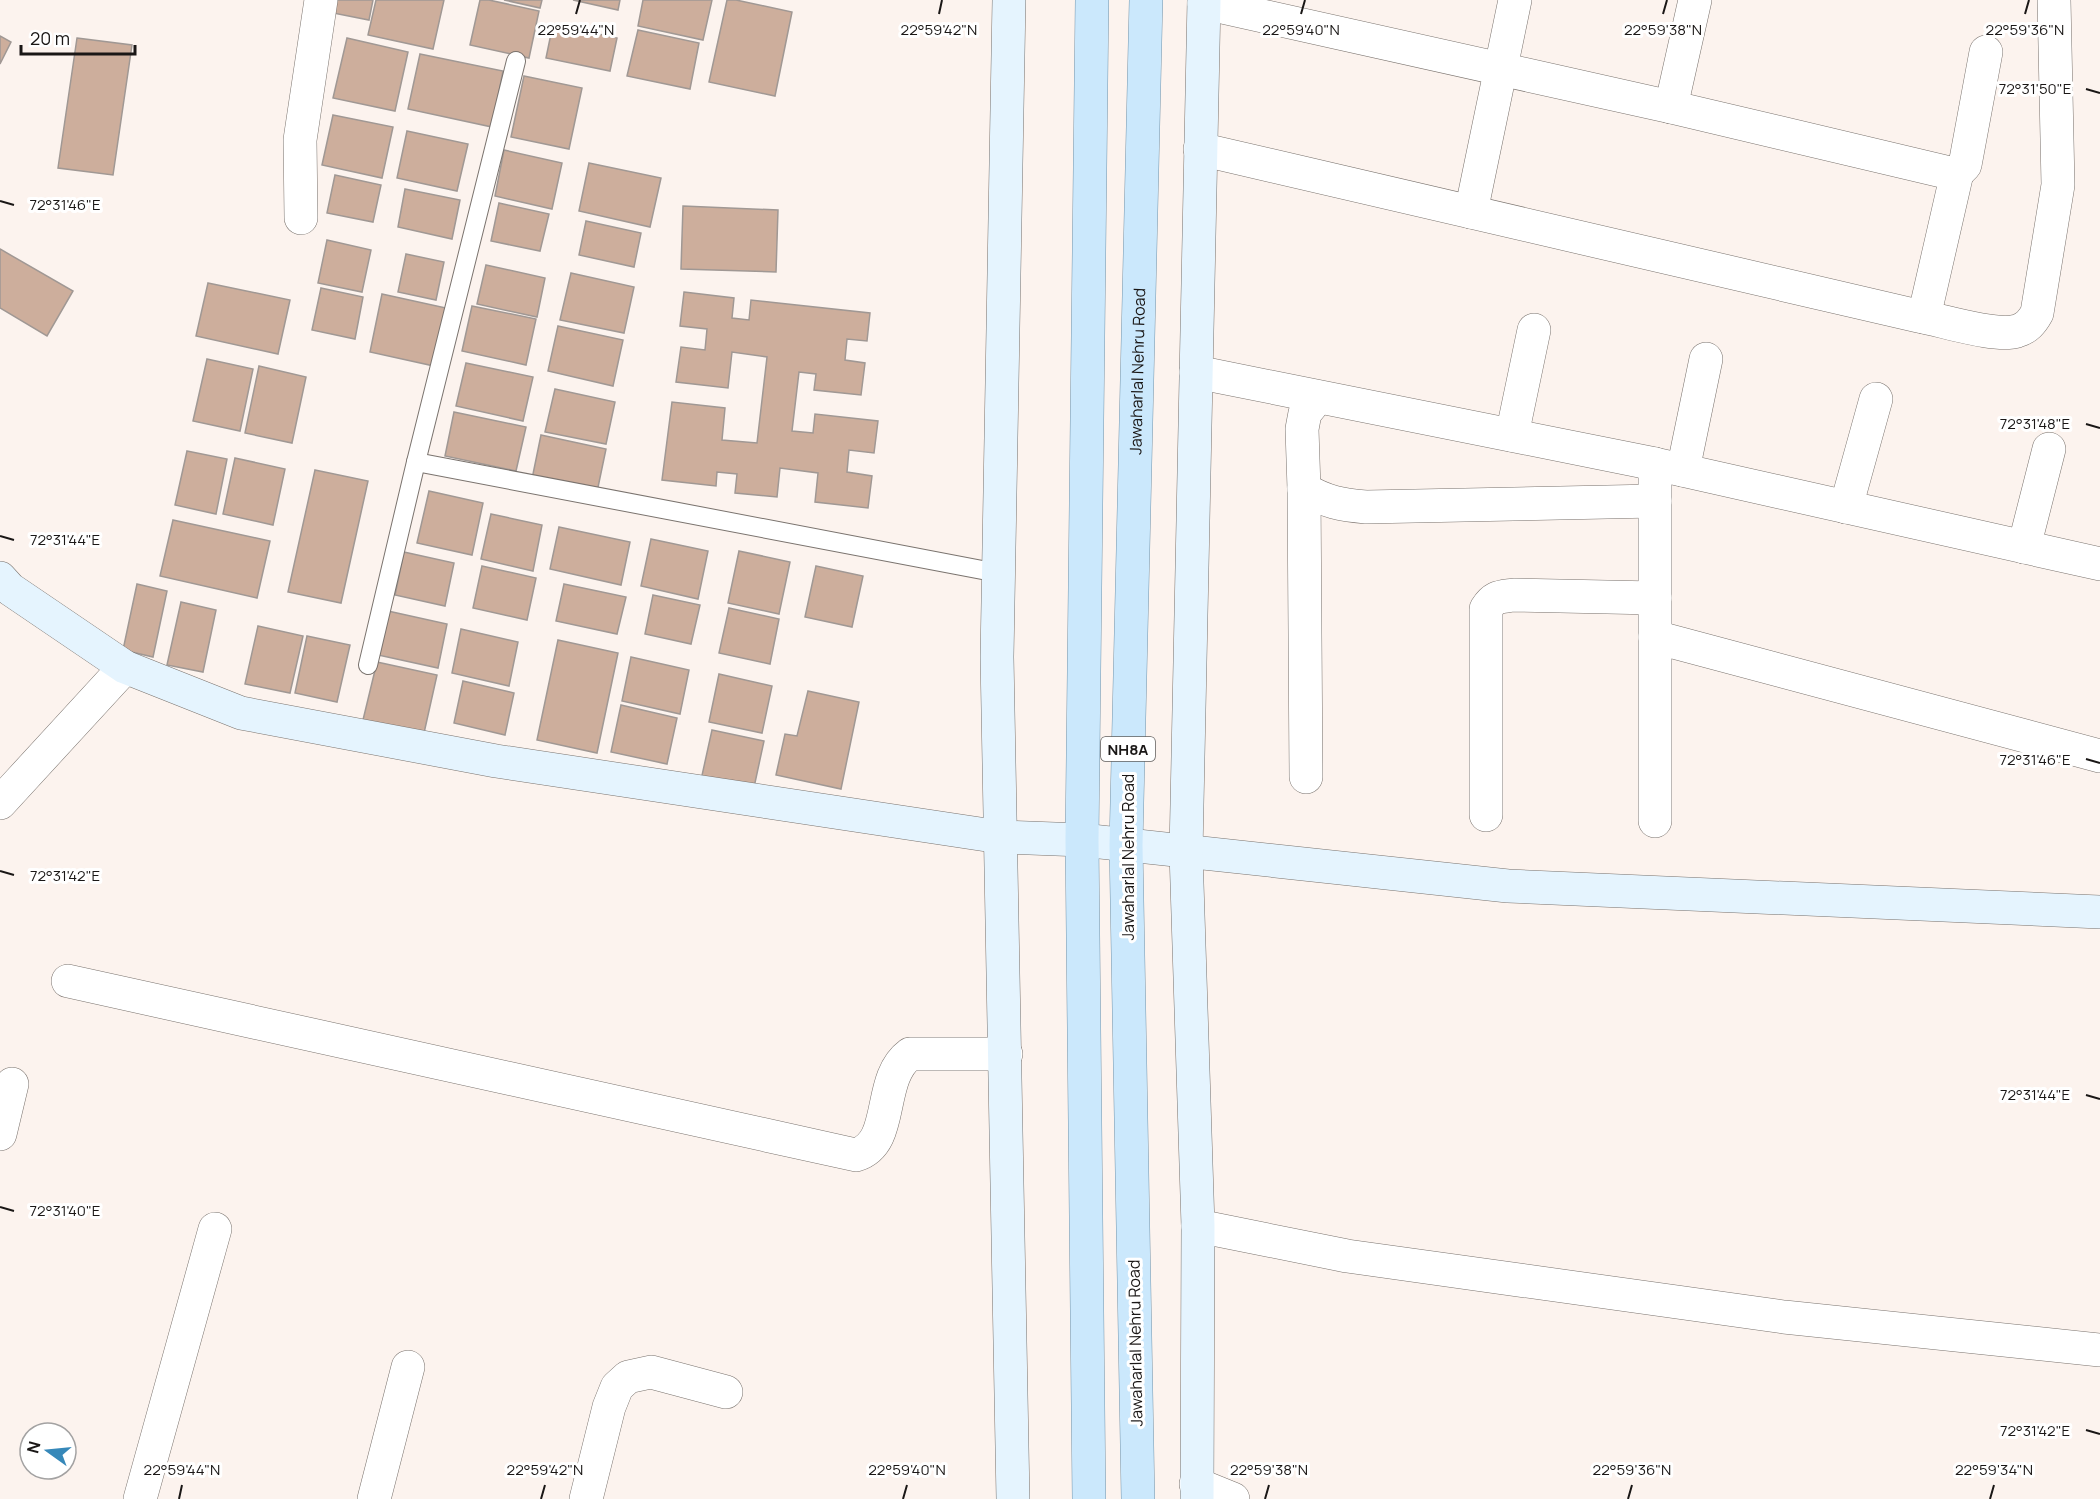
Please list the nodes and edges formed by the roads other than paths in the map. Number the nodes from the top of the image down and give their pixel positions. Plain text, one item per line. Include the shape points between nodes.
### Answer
1 (321, 0) edge
2 (1009, 0) edge
3 (1092, 0) edge
4 (1146, 0) edge
5 (1515, 0) edge
6 (1695, 0) edge
7 (2054, 0) edge
8 (1204, 1) edge
9 (1986, 52) dead end
10 (516, 62) dead end
11 (1500, 69) junction
12 (1671, 106) junction
13 (1200, 149) junction
14 (1957, 173) junction
15 (1471, 212) junction
16 (301, 218) dead end
17 (1924, 317) junction
18 (1534, 330) dead end
19 (1706, 359) dead end
20 (1196, 372) junction
21 (1318, 397) junction
22 (1876, 399) dead end
23 (1512, 435) junction
24 (2049, 449) dead end
25 (416, 462) junction
26 (1669, 467) junction
27 (1304, 489) junction
28 (1655, 501) junction
29 (1846, 507) junction
30 (2024, 547) junction
31 (2100, 564) edge
32 (998, 573) junction
33 (0, 578) edge
34 (1655, 598) junction
35 (1655, 637) junction
36 (368, 665) dead end
37 (125, 667) junction
38 (2100, 756) edge
39 (1305, 777) dead end
40 (0, 802) edge
41 (1486, 815) dead end
42 (1655, 821) dead end
43 (1000, 837) junction
44 (1082, 840) junction
45 (1126, 845) junction
46 (1186, 852) junction
47 (2100, 912) edge
48 (68, 981) dead end
49 (1006, 1054) junction
50 (12, 1084) dead end
51 (0, 1134) edge
52 (1198, 1226) junction
53 (215, 1229) dead end
54 (2100, 1350) edge
55 (408, 1367) dead end
56 (726, 1392) dead end
57 (1197, 1491) edge
58 (140, 1499) edge
59 (374, 1499) edge
60 (586, 1499) edge
61 (1013, 1499) edge
62 (1089, 1499) edge
63 (1138, 1499) edge
64 (1233, 1499) edge

1 - 16 street via 300,140
2 - 32 street
3 - 44 main road, NH8A
4 - 45 main road, Jawaharlal Nehru Road / NH8A
5 - 11 street
6 - 12 street
7 - 17 street via 2058,185 2037,313 2031,324 2002,333
8 - 11 street
8 - 13 street
9 - 14 street via 1965,165
10 - 25 lane
11 - 12 street
11 - 15 street
12 - 14 street
13 - 15 street
13 - 20 street
14 - 17 street
15 - 17 street
18 - 23 street
19 - 26 street
20 - 21 street
20 - 46 street
21 - 23 street
21 - 27 street via 1305,413 1302,429
22 - 29 street
23 - 26 street
24 - 30 street
25 - 32 lane
25 - 36 lane
26 - 28 street
26 - 29 street
27 - 28 street via 1320,499 1366,507
27 - 39 street
28 - 34 street
29 - 30 street
30 - 31 street
32 - 43 street
33 - 37 street via 10,589
34 - 35 street
34 - 41 street via 1514,595 1491,601 1486,609
35 - 38 street
35 - 42 street
37 - 40 street
37 - 43 street via 241,713 496,761
43 - 44 street
43 - 49 street
44 - 45 street
44 - 62 main road, NH8A
45 - 46 street
45 - 63 main road, Jawaharlal Nehru Road / NH8A
46 - 47 street via 1508,886
46 - 52 street
48 - 49 street via 856,1155 875,1143 894,1073 910,1054
49 - 61 street
50 - 51 street
52 - 54 street via 1347,1256 1784,1317
52 - 57 street
53 - 58 street
55 - 59 street
56 - 60 street via 651,1372 628,1377 617,1387 609,1407
57 - 64 street

